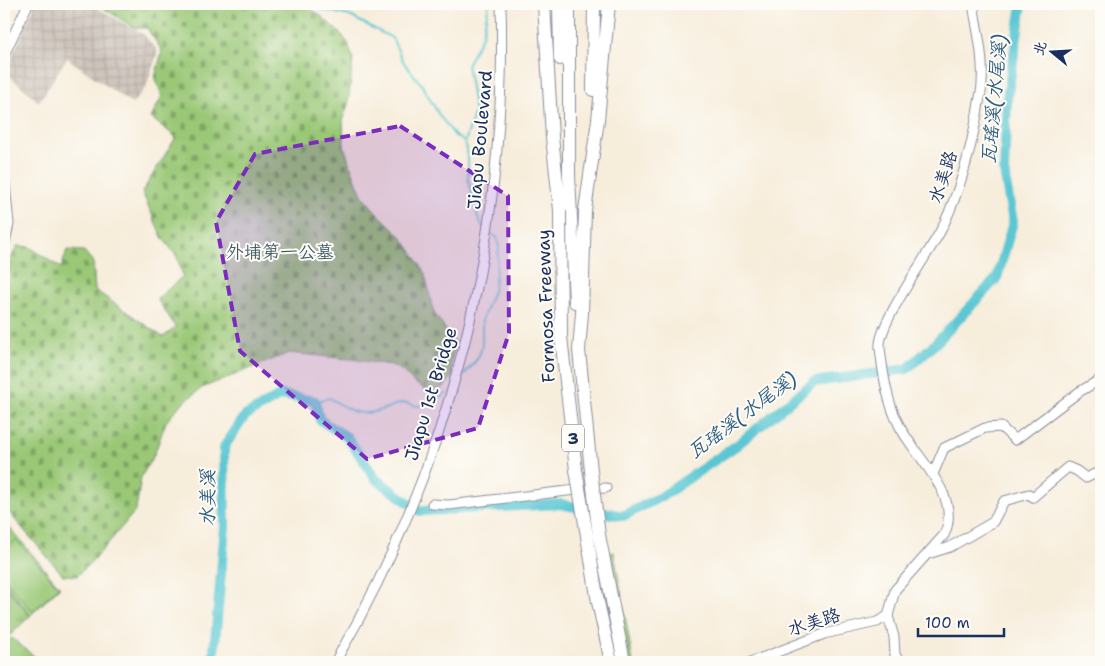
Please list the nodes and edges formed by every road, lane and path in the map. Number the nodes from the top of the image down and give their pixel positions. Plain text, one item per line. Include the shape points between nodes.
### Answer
1 (28, 4) edge
2 (502, 4) edge
3 (544, 4) edge
4 (559, 4) edge
5 (569, 4) edge
6 (594, 4) edge
7 (609, 4) edge
8 (973, 4) edge
9 (4, 55) edge
10 (593, 160) junction
11 (4, 174) edge
12 (560, 210) junction
13 (4, 247) edge
14 (479, 279) joint
15 (579, 350) junction
16 (1101, 379) edge
17 (1101, 471) edge
18 (933, 474) junction
19 (606, 488) dead end
20 (432, 504) dead end
21 (928, 554) junction
22 (888, 616) junction
23 (895, 660) edge
24 (335, 662) edge
25 (611, 662) edge
26 (624, 662) edge
27 (751, 662) edge

1 - 9 street
2 - 14 street, Jiapu Boulevard via 500,120 490,220
3 - 12 highway
4 - 12 highway, Formosa Freeway / 3
5 - 15 highway, Formosa Freeway / 3 via 569,176
6 - 10 highway
7 - 10 highway
8 - 18 street, 水美路 via 982,83 968,154 956,196 941,230 899,301 880,346 891,407 900,427
10 - 15 highway via 585,210
11 - 13 street via 9,224
12 - 25 highway, Formosa Freeway / 3, bridge via 561,338 575,461
14 - 24 street, Jiapu 1st Bridge via 458,369 434,445 370,598
15 - 26 highway, Formosa Freeway / 3, bridge via 599,534
16 - 18 street via 1015,440 1001,427 984,428 944,448
17 - 21 street via 1086,478 1068,467 1033,497 1029,494 1004,501 993,522 950,547
18 - 21 street via 946,502 949,520 944,535
19 - 20 street via 449,505
21 - 22 street via 895,590
22 - 23 street via 894,637
22 - 27 street, 水美路 via 872,624 824,634

